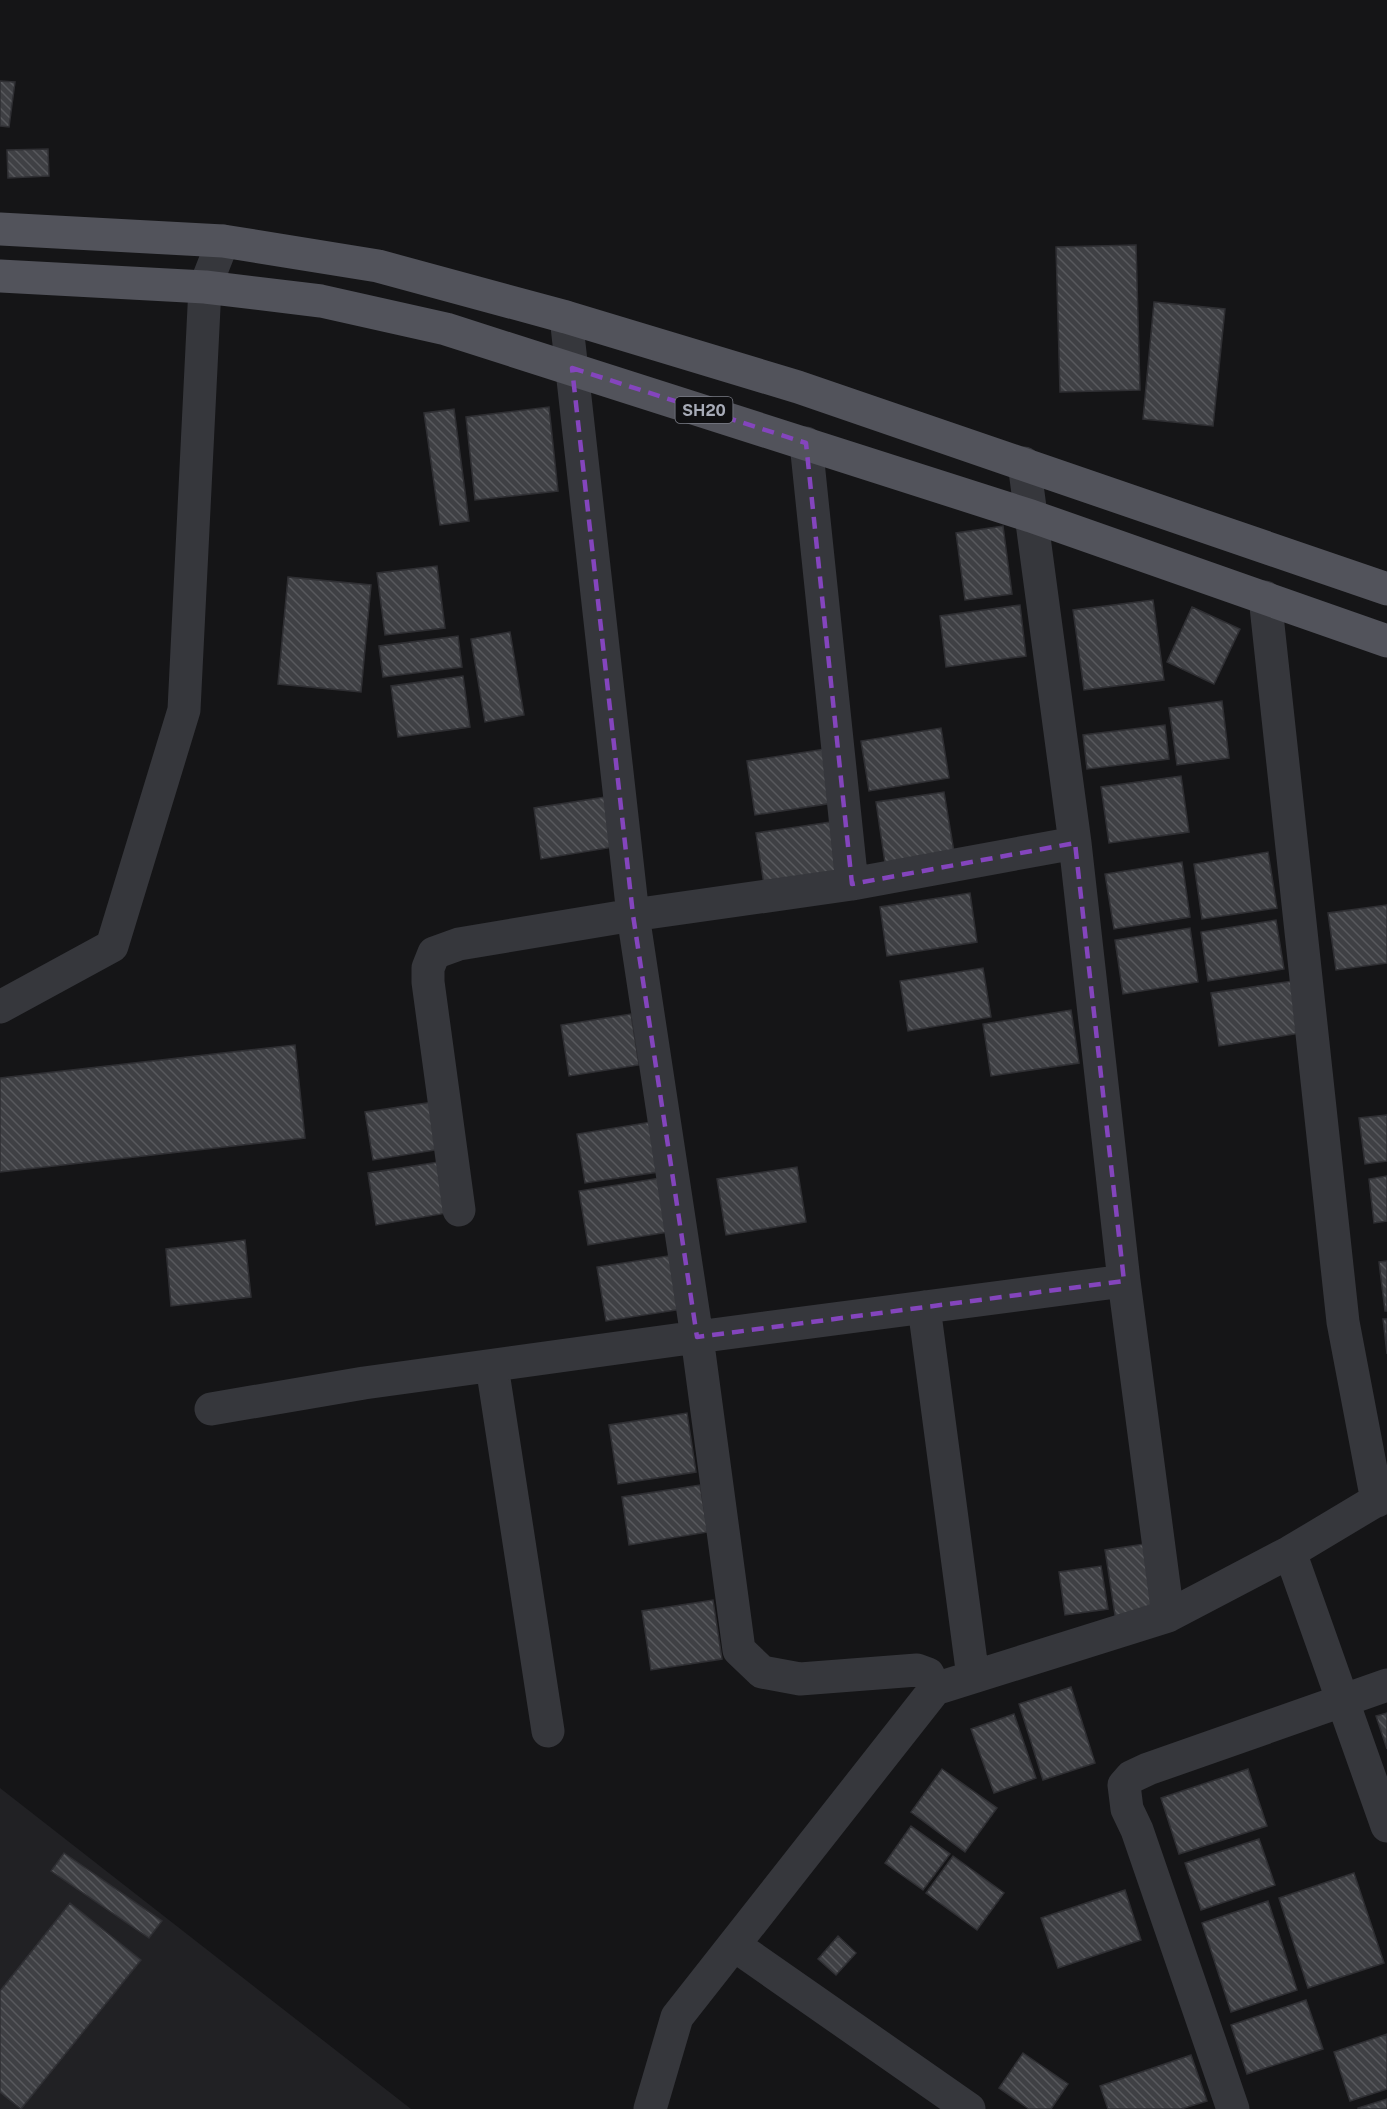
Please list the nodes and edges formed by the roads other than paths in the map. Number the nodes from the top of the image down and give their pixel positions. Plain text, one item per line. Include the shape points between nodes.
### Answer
1 (0, 229) edge
2 (224, 241) junction
3 (0, 276) edge
4 (205, 287) junction
5 (566, 317) junction
6 (572, 368) junction
7 (806, 443) junction
8 (1024, 462) junction
9 (1031, 516) junction
10 (1387, 589) edge
11 (1265, 597) junction
12 (1387, 640) edge
13 (1075, 843) junction
14 (852, 884) junction
15 (633, 915) junction
16 (0, 1007) edge
17 (459, 1210) dead end
18 (1124, 1281) junction
19 (924, 1307) junction
20 (697, 1337) junction
21 (492, 1366) junction
22 (211, 1409) dead end
23 (1382, 1497) edge
24 (1290, 1552) junction
25 (1168, 1616) junction
26 (972, 1677) junction
27 (1387, 1685) edge
28 (935, 1689) junction
29 (1342, 1700) junction
30 (548, 1731) dead end
31 (1387, 1826) edge
32 (734, 1945) junction
33 (650, 2109) edge
34 (969, 2109) edge
35 (1233, 2109) edge

1 - 2 main road
2 - 4 street
2 - 5 main road via 378,266
3 - 4 main road, SH20
4 - 6 main road, SH20 via 321,300 446,329
4 - 16 street via 184,710 112,946
5 - 6 street
5 - 8 main road via 798,387
6 - 7 main road, SH20
6 - 15 street
7 - 9 main road, SH20
7 - 14 street
8 - 9 street
8 - 10 main road
9 - 11 main road, SH20
9 - 13 street
11 - 12 main road, SH20
11 - 23 street via 1343,1322
13 - 14 street
13 - 18 street
14 - 15 street
15 - 17 street via 459,944 434,953 428,982
15 - 20 street
18 - 19 street
18 - 25 street
19 - 20 street
19 - 26 street
20 - 21 street
20 - 28 street via 739,1650 762,1672 800,1679 917,1670 928,1674
21 - 22 street
21 - 30 street
23 - 24 street
24 - 25 street
24 - 29 street
25 - 26 street
26 - 28 street
27 - 29 street
28 - 32 street
29 - 31 street
29 - 35 street via 1148,1769 1124,1785 1127,1809
32 - 33 street via 677,2017
32 - 34 street

